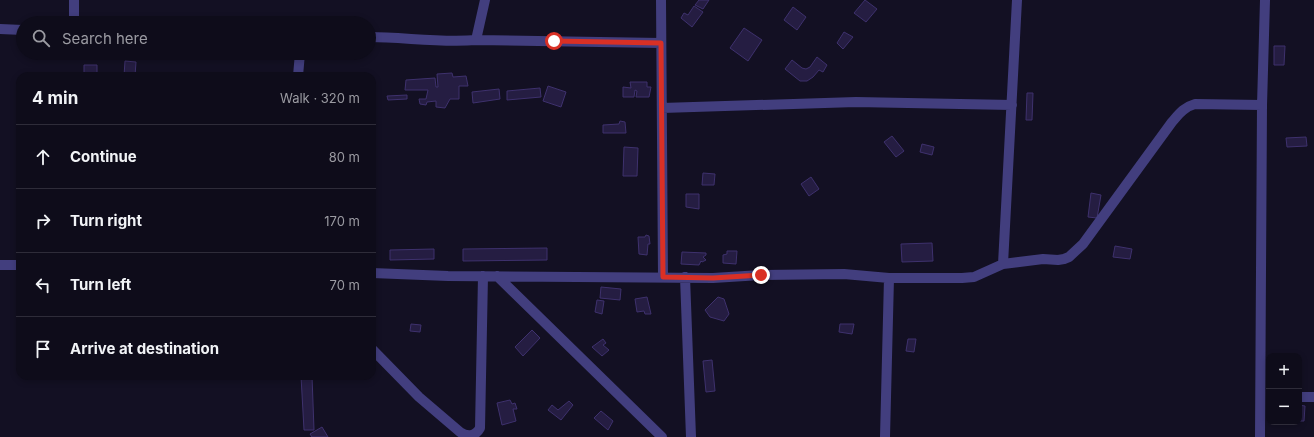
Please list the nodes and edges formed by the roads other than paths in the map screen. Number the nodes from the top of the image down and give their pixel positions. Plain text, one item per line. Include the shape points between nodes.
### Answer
1 (74, 0) edge
2 (485, 0) edge
3 (661, 0) edge
4 (1017, 0) edge
5 (1266, 0) edge
6 (74, 16) edge
7 (0, 29) edge
8 (16, 30) edge
9 (376, 37) edge
10 (476, 40) junction
11 (661, 43) junction
12 (299, 60) edge
13 (298, 72) edge
14 (1012, 105) junction
15 (1262, 106) junction
16 (662, 108) junction
17 (1003, 264) junction
18 (0, 265) edge
19 (16, 265) edge
20 (376, 273) edge
21 (483, 276) junction
22 (497, 276) junction
23 (663, 277) junction
24 (685, 278) junction
25 (889, 278) junction
26 (376, 353) edge
27 (1264, 397) edge
28 (1302, 397) edge
29 (1314, 397) edge
30 (662, 437) edge
31 (691, 437) edge
32 (885, 437) edge
33 (1260, 437) edge

1 - 6 street
2 - 10 street
3 - 11 street
4 - 14 street
5 - 15 street
7 - 8 street
9 - 10 street
10 - 11 street
11 - 16 street
12 - 13 street
14 - 16 street via 856,102
14 - 17 street
15 - 17 street via 1195,104 1183,110 1083,244 1069,257
15 - 27 street
16 - 23 street
17 - 25 street via 974,277
18 - 19 street
20 - 21 street
21 - 22 street
21 - 26 street via 480,428 477,433 463,435 419,397
22 - 23 street
22 - 30 street
23 - 24 street
24 - 25 street via 844,274
24 - 31 street
25 - 32 street
27 - 33 street
28 - 29 street

